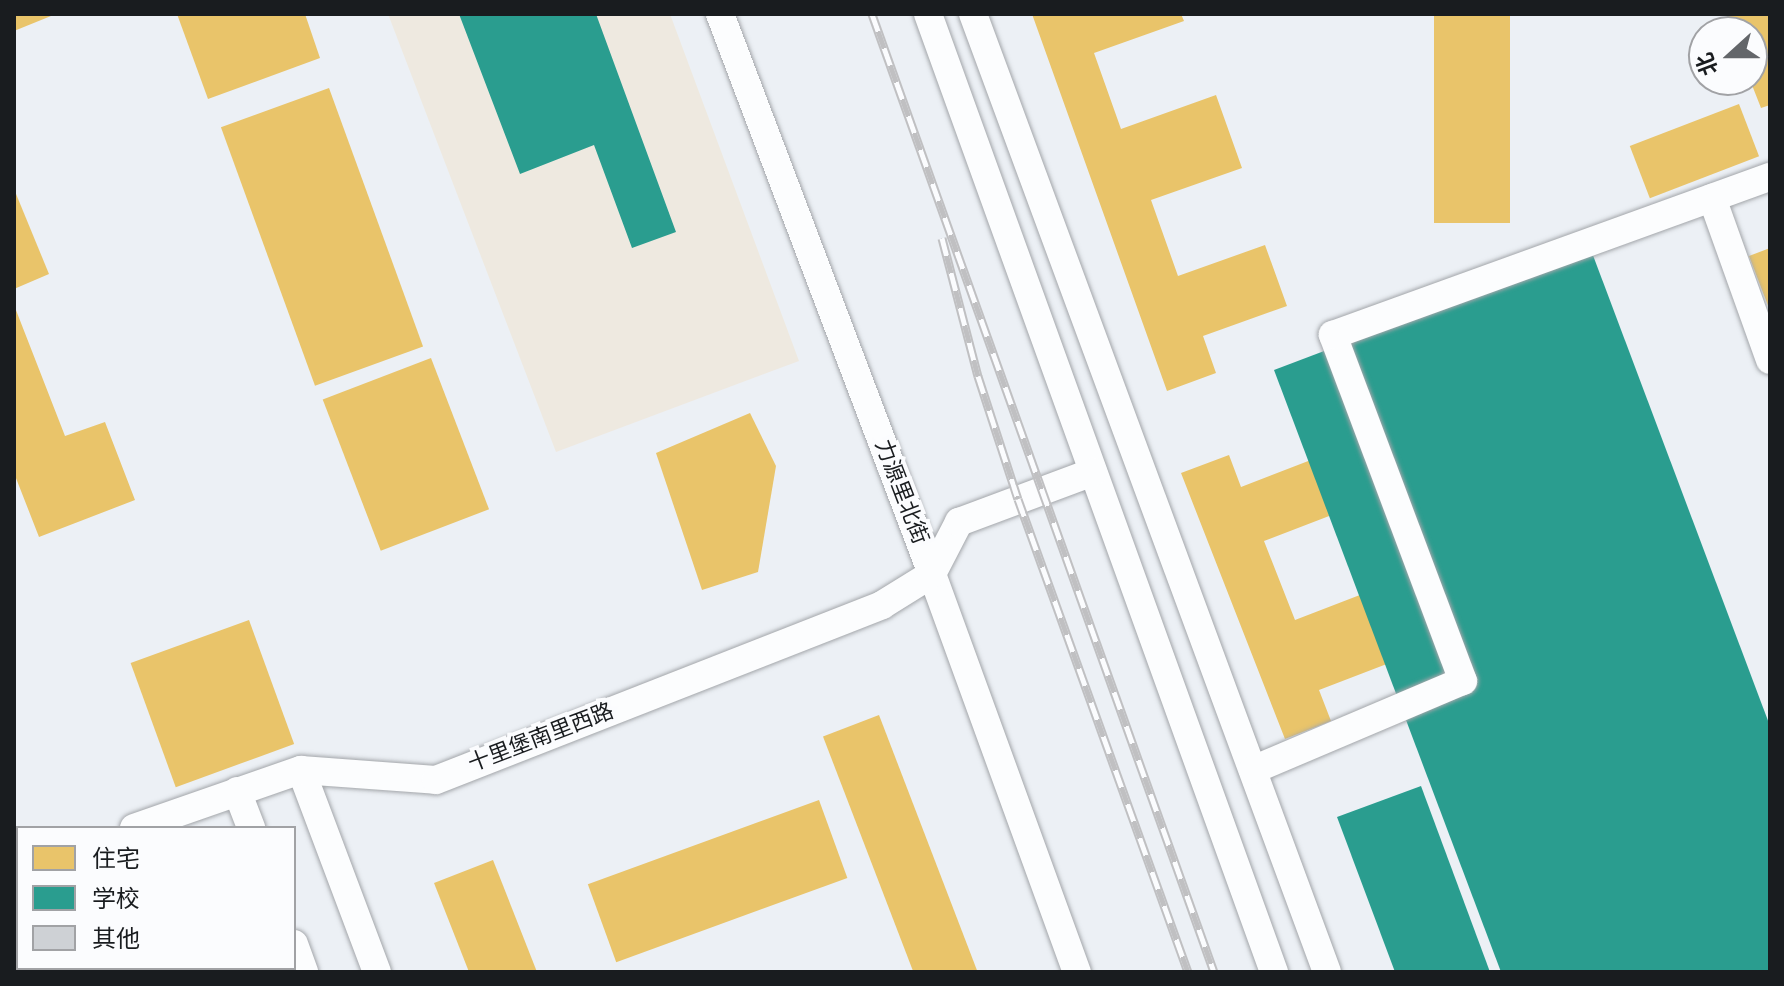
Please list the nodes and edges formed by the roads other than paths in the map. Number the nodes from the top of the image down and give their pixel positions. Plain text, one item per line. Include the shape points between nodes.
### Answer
1 (720, 14) edge
2 (928, 14) edge
3 (973, 14) edge
4 (1770, 177) edge
5 (1712, 198) junction
6 (1770, 360) edge
7 (1093, 472) junction
8 (932, 574) junction
9 (301, 770) junction
10 (1253, 770) junction
11 (237, 791) junction
12 (140, 826) edge
13 (250, 826) edge
14 (296, 950) edge
15 (304, 972) edge
16 (377, 972) edge
17 (1077, 972) edge
18 (1274, 972) edge
19 (1327, 972) edge

1 - 8 street, 力源里北街
2 - 7 street
3 - 10 street
4 - 5 street
5 - 6 street
5 - 10 street via 1333,335 1463,681
7 - 8 street via 959,522
7 - 18 street
8 - 9 street, 十里堡南里西路 via 882,605 436,780
8 - 17 street, 力源里北街
9 - 11 street, 十里堡南里西路
9 - 16 street
10 - 19 street
11 - 12 street, 十里堡南里西路
11 - 13 street
14 - 15 street

